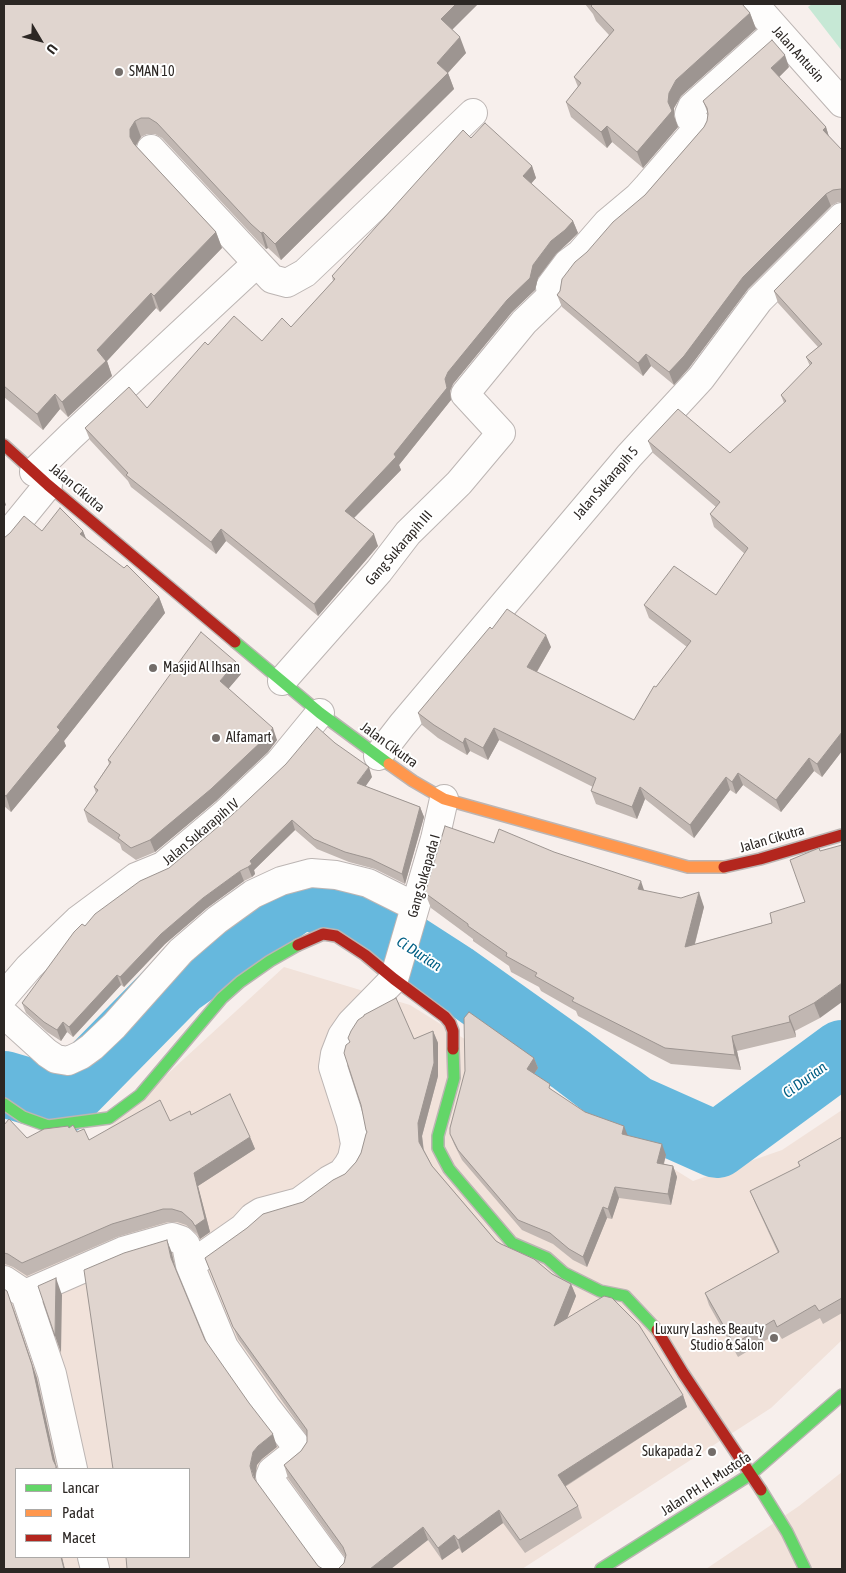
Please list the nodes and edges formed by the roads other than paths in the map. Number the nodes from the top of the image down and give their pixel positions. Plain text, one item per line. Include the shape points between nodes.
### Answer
1 (754, 4) edge
2 (777, 31) junction
3 (842, 103) edge
4 (473, 113) dead end
5 (151, 149) dead end
6 (842, 217) edge
7 (257, 264) junction
8 (4, 445) edge
9 (41, 478) junction
10 (4, 539) edge
11 (282, 681) junction
12 (320, 713) junction
13 (378, 756) junction
14 (444, 798) junction
15 (842, 835) edge
16 (414, 910) junction
17 (394, 978) junction
18 (4, 996) edge
19 (7, 1025) edge
20 (4, 1104) edge
21 (190, 1265) junction
22 (14, 1287) edge
23 (842, 1395) edge
24 (73, 1468) edge
25 (751, 1474) junction
26 (335, 1569) edge
27 (602, 1569) edge
28 (805, 1569) edge

1 - 2 street, Jalan Antusin
2 - 3 street, Jalan Antusin
2 - 11 street, Gang Sukarapih III via 692,106 689,114 696,123 696,129 648,186 568,263 550,287 549,298 524,322 465,394 501,433 459,483 408,533
4 - 7 street via 305,273 286,283 272,279
5 - 7 street
6 - 13 street, Jalan Sukarapih 5 via 760,300 701,378 629,456
7 - 9 street via 71,436
8 - 9 main road, Jalan Cikutra
9 - 10 street
9 - 11 main road, Jalan Cikutra
11 - 12 main road, Jalan Cikutra
12 - 13 main road, Jalan Cikutra
12 - 18 street, Jalan Sukarapih IV via 280,763 226,813 163,866 136,877 78,920
13 - 14 main road, Jalan Cikutra
14 - 15 main road, Jalan Cikutra via 688,867 727,867
14 - 16 street, Gang Sukapada I
16 - 17 street, Gang Sukapada I
16 - 19 street via 368,883 336,875 311,873 281,881 253,894 181,951 114,1026 81,1055 68,1061 56,1059
17 - 20 main road via 336,936 316,936 240,982 222,998 140,1095 108,1118 48,1126
17 - 21 street, Gang Sukapada I via 351,1024 335,1054 333,1067 356,1144 348,1165 342,1173 299,1202 253,1217 243,1228
17 - 25 main road via 445,1017 453,1031 454,1078 438,1136 438,1148 449,1169 512,1243 547,1258 564,1273 600,1291 626,1296 656,1328
21 - 22 street via 186,1245 172,1237
21 - 26 street via 224,1347 298,1447 272,1471 271,1481
22 - 24 street via 52,1374
23 - 25 main road, Jalan PH. H. Mustofa
25 - 27 main road, Jalan PH. H. Mustofa
25 - 28 main road via 787,1532

